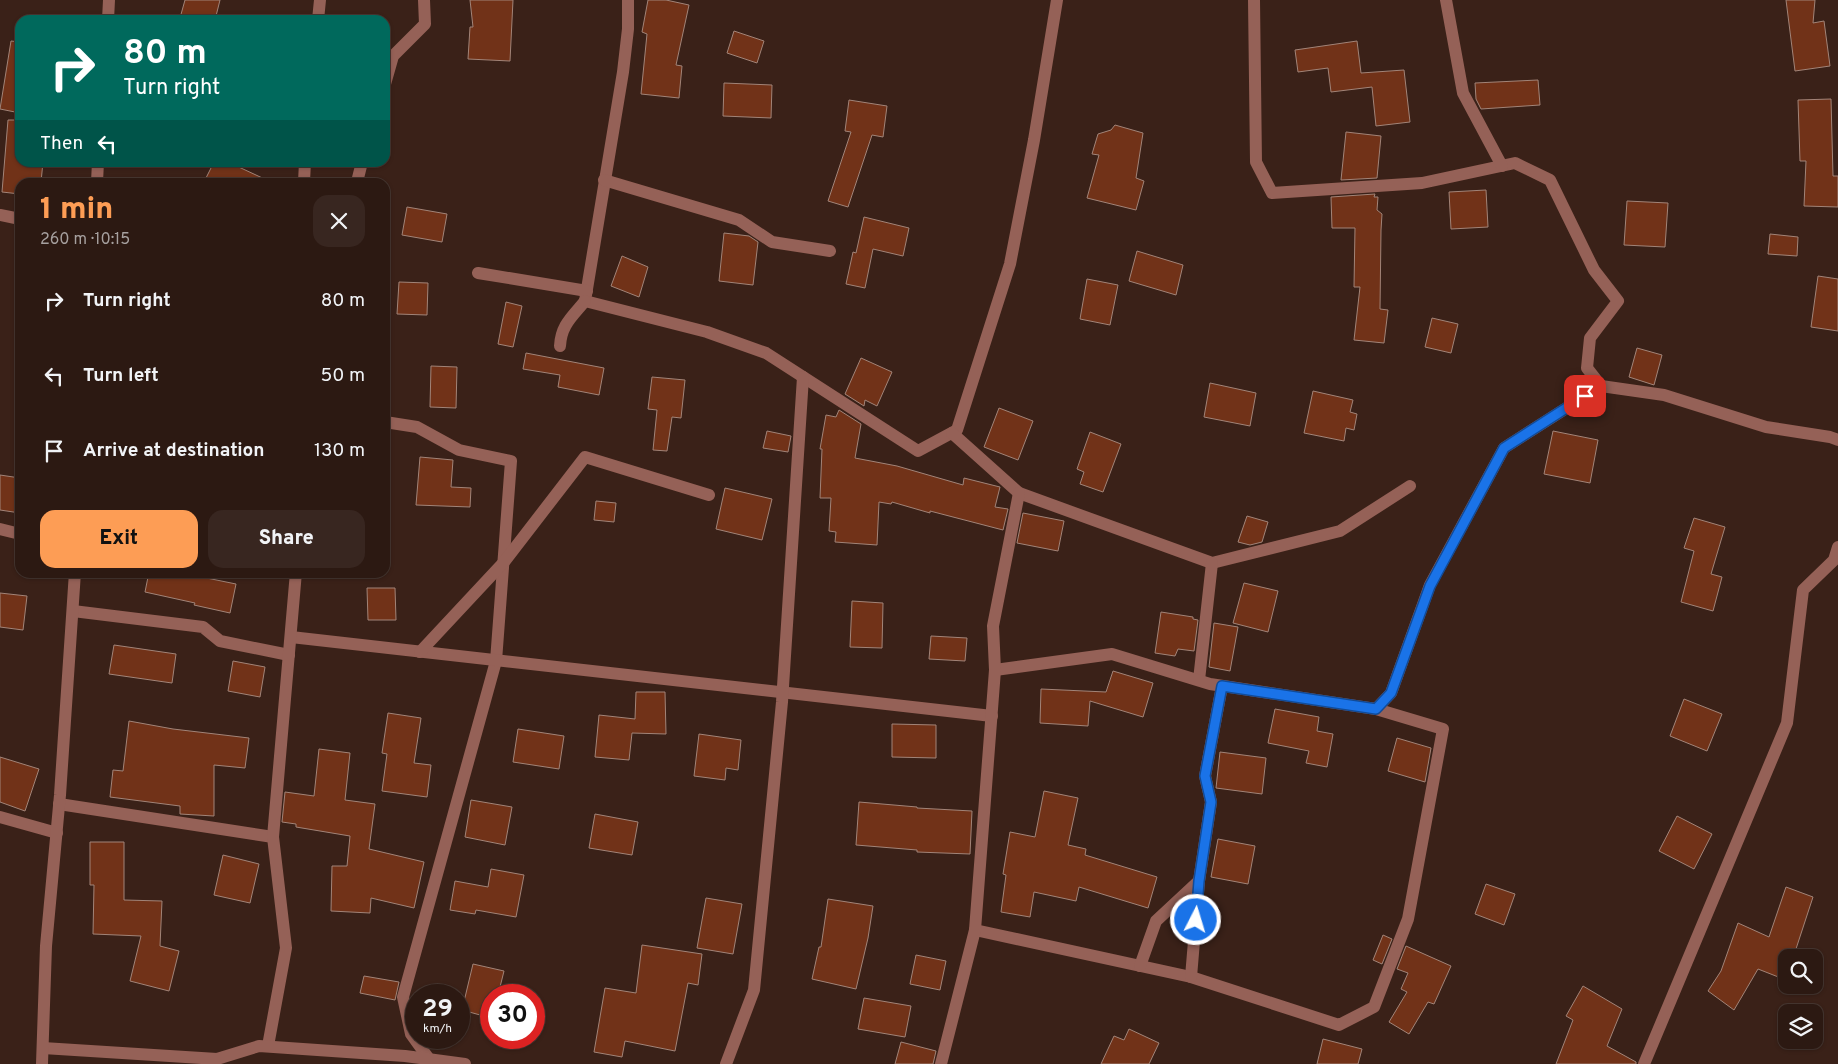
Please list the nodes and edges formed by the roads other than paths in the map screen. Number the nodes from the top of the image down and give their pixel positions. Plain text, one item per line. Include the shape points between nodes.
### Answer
1 (110, 0) edge
2 (320, 0) edge
3 (424, 0) edge
4 (628, 0) edge
5 (1057, 0) edge
6 (1254, 0) edge
7 (1446, 0) edge
8 (108, 15) edge
9 (318, 15) edge
10 (390, 66) edge
11 (1502, 166) junction
12 (604, 180) junction
13 (0, 215) edge
14 (15, 218) edge
15 (830, 251) dead end
16 (478, 274) dead end
17 (586, 296) junction
18 (560, 346) dead end
19 (803, 377) junction
20 (1601, 386) junction
21 (390, 423) edge
22 (952, 433) junction
23 (1838, 440) edge
24 (1410, 486) dead end
25 (1018, 492) junction
26 (709, 495) dead end
27 (0, 529) edge
28 (15, 533) edge
29 (1838, 546) edge
30 (504, 562) junction
31 (1212, 563) junction
32 (75, 578) edge
33 (296, 578) edge
34 (73, 611) junction
35 (291, 637) junction
36 (420, 652) junction
37 (289, 655) junction
38 (496, 661) junction
39 (995, 670) junction
40 (1200, 680) junction
41 (1222, 686) junction
42 (782, 693) junction
43 (1376, 709) junction
44 (992, 716) junction
45 (59, 804) junction
46 (0, 817) edge
47 (57, 833) junction
48 (273, 837) junction
49 (1199, 881) junction
50 (975, 930) junction
51 (1140, 966) junction
52 (1191, 978) junction
53 (268, 1046) junction
54 (43, 1048) junction
55 (429, 1059) junction
56 (42, 1064) edge
57 (465, 1064) edge
58 (726, 1064) edge
59 (941, 1064) edge
60 (1644, 1064) edge

1 - 8 street
2 - 9 street
3 - 10 street via 425,24 393,56
4 - 12 street via 624,72
5 - 22 street via 1010,264 957,430
6 - 11 street via 1256,162 1272,193 1422,184
7 - 11 street via 1463,93
11 - 20 street via 1515,163 1550,180 1594,270 1618,301 1590,338 1587,368
12 - 15 street via 739,220 772,242
12 - 17 street
13 - 14 street
16 - 17 street
17 - 18 street via 561,334
17 - 19 street via 766,353
19 - 22 street via 918,452
19 - 42 street
20 - 23 street via 1664,394 1766,427
20 - 43 street via 1504,448 1430,586 1391,693
21 - 30 street via 417,427 459,450 511,461
22 - 25 street
24 - 31 street via 1340,531
25 - 31 street
25 - 39 street via 992,626
26 - 30 street via 585,457
27 - 28 street
29 - 60 street via 1834,560 1803,590 1787,723
30 - 36 street
30 - 38 street
31 - 40 street
32 - 34 street
33 - 35 street
34 - 37 street via 204,627 220,641
34 - 45 street
35 - 36 street
35 - 37 street
36 - 38 street
37 - 48 street
38 - 42 street
38 - 55 street via 403,997 411,1034
39 - 40 street via 1112,654
39 - 44 street
40 - 41 street
41 - 43 street
41 - 49 street via 1205,776 1211,802
42 - 44 street
42 - 58 street via 754,990
43 - 52 street via 1443,729 1408,919 1374,1007 1339,1024
44 - 50 street
45 - 47 street
45 - 48 street
46 - 47 street
47 - 54 street via 46,946
48 - 53 street via 286,948
49 - 51 street via 1156,921
49 - 52 street
50 - 51 street
50 - 59 street
51 - 52 street
53 - 54 street via 216,1059
53 - 55 street
54 - 56 street
55 - 57 street

